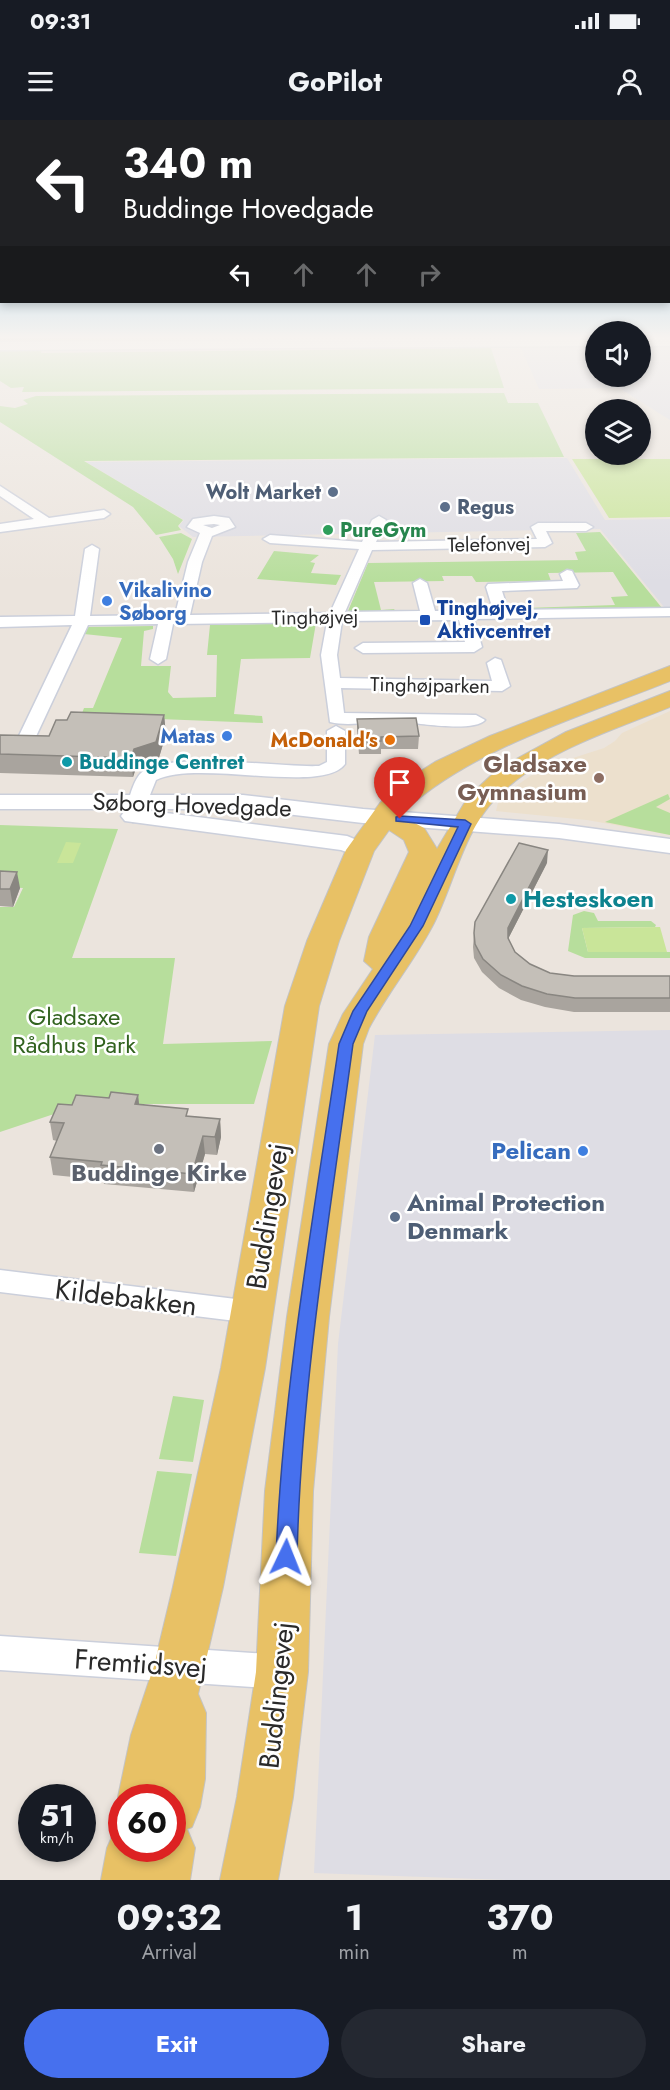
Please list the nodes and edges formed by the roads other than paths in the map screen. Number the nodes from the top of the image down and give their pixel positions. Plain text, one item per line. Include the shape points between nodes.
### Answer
1 (0, 490) edge
2 (104, 514) dead end
3 (45, 520) junction
4 (379, 520) dead end
5 (586, 527) dead end
6 (0, 528) edge
7 (207, 532) dead end
8 (270, 539) dead end
9 (367, 546) junction
10 (92, 549) dead end
11 (567, 574) dead end
12 (420, 583) dead end
13 (670, 612) edge
14 (465, 615) junction
15 (502, 615) junction
16 (429, 616) junction
17 (335, 617) junction
18 (173, 620) junction
19 (82, 621) junction
20 (0, 622) edge
21 (363, 648) dead end
22 (158, 659) dead end
23 (495, 663) dead end
24 (670, 673) edge
25 (333, 683) junction
26 (670, 698) edge
27 (476, 720) dead end
28 (336, 731) dead end
29 (499, 741) junction
30 (0, 747) edge
31 (0, 802) edge
32 (136, 808) junction
33 (0, 811) edge
34 (440, 829) junction
35 (368, 839) junction
36 (670, 846) edge
37 (670, 855) edge
38 (0, 1281) edge
39 (252, 1312) junction
40 (0, 1653) edge
41 (180, 1666) junction
42 (282, 1672) junction
43 (149, 1784) edge
44 (176, 1784) edge
45 (133, 1862) edge
46 (164, 1862) edge
47 (130, 1880) edge
48 (161, 1880) edge
49 (249, 1880) edge

1 - 3 street
2 - 3 street
3 - 6 street
4 - 9 street
5 - 9 street, Telefonvej via 538,527 545,543
7 - 18 street
8 - 9 street, Telefonvej
9 - 17 street
10 - 19 street
11 - 15 street via 572,585 493,587
12 - 16 street
13 - 15 street, Tinghøjvej
14 - 15 street, Tinghøjvej
14 - 16 street, Tinghøjvej
14 - 21 street, Tinghøjvej via 474,647
16 - 17 street, Tinghøjvej
17 - 18 street, Tinghøjvej
17 - 25 street, Tinghøjparken via 329,655
18 - 19 street, Tinghøjvej
18 - 22 street
19 - 20 street, Tinghøjvej
19 - 30 street via 22,747
23 - 25 street, Tinghøjparken via 502,686
24 - 29 main road
25 - 27 street, Tinghøjparken via 336,718
26 - 34 main road via 523,764
28 - 32 street via 336,764 327,770 168,768 150,774
29 - 34 main road via 421,799 416,810
29 - 35 main road via 444,768 409,791
31 - 32 street, Søborg Hovedgade
32 - 33 street, Søborg Hovedgade
32 - 35 street, Søborg Hovedgade via 179,817 246,821
32 - 35 street via 347,843
32 - 35 street, Søborg Hovedgade via 243,802
34 - 35 main road
34 - 35 main road via 377,851
34 - 36 street
34 - 37 street
34 - 42 main road, Buddingevej via 417,926 375,987 346,1044 308,1317 289,1491
35 - 39 main road, Buddingevej via 323,942 302,1006
38 - 39 street, Kildebakken
39 - 41 main road, Buddingevej via 207,1551
40 - 41 street, Fremtidsvej
41 - 42 street, Fremtidsvej
41 - 43 main road, Buddingevej via 158,1735
41 - 44 main road
42 - 49 main road, Buddingevej
45 - 47 main road
46 - 48 main road

